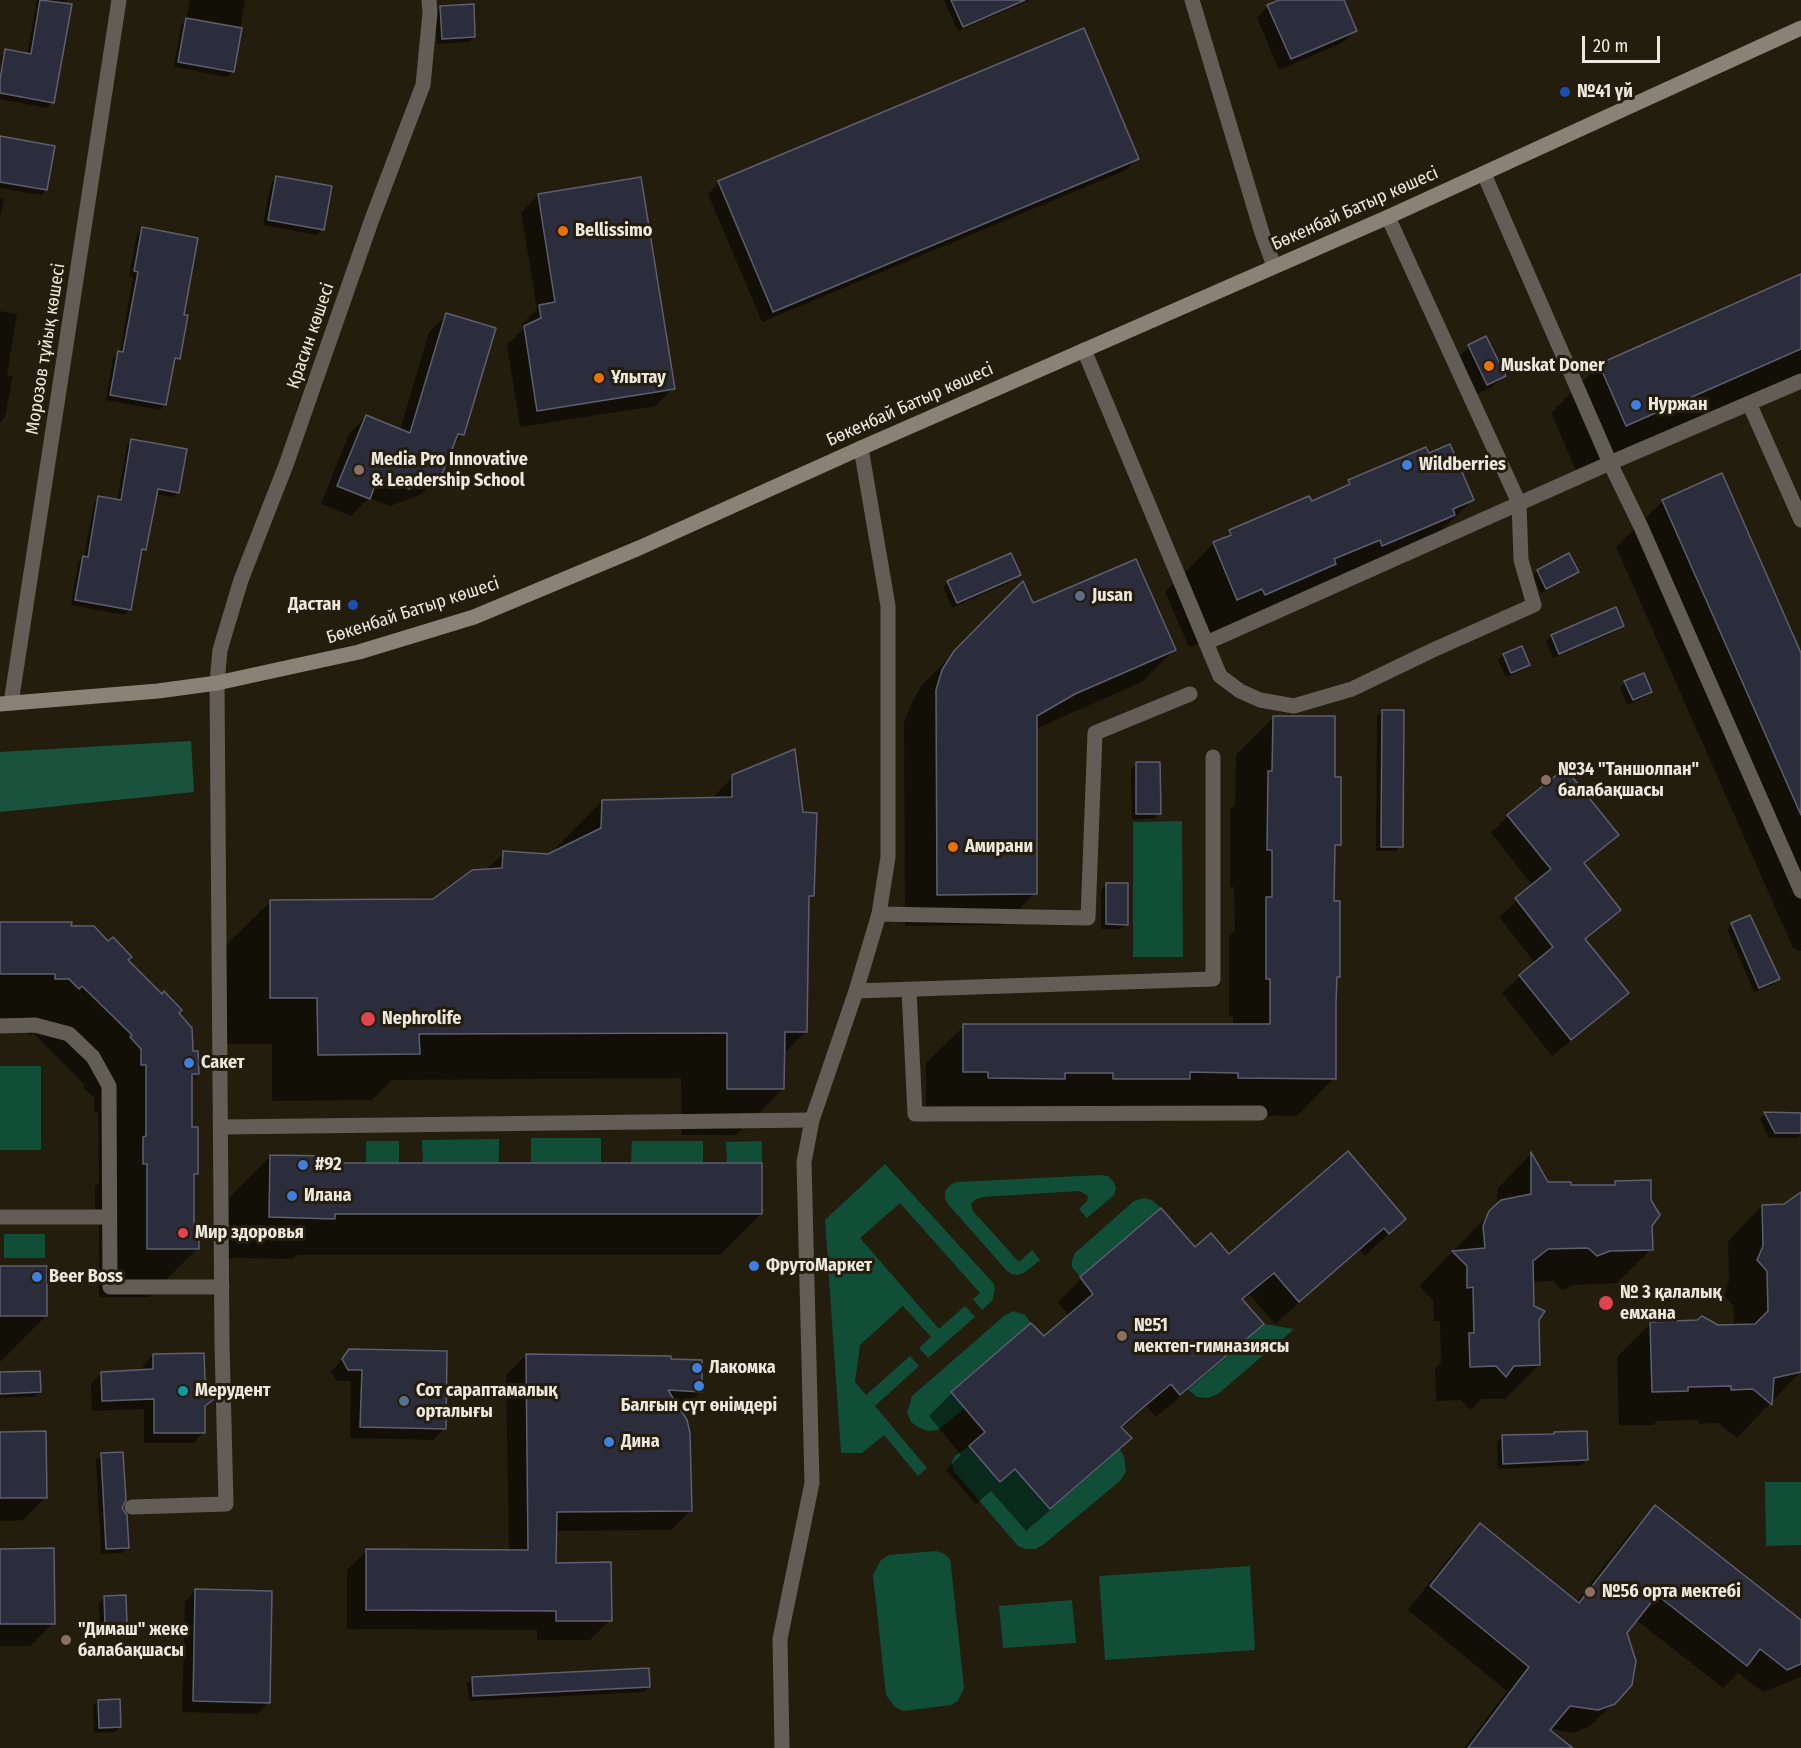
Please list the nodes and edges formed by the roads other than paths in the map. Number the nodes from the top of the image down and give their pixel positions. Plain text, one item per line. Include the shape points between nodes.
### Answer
1 (119, 0) edge
2 (429, 0) edge
3 (1192, 0) edge
4 (1801, 28) edge
5 (1484, 174) junction
6 (1388, 217) junction
7 (1274, 266) junction
8 (1084, 350) junction
9 (1801, 381) edge
10 (1749, 403) junction
11 (861, 448) junction
12 (1610, 463) junction
13 (1519, 503) junction
14 (1801, 520) edge
15 (1206, 643) junction
16 (217, 682) junction
17 (1190, 694) dead end
18 (5, 703) edge
19 (1214, 757) dead end
20 (1801, 891) edge
21 (879, 914) junction
22 (909, 990) junction
23 (856, 991) junction
24 (0, 1026) edge
25 (1260, 1113) dead end
26 (812, 1120) junction
27 (221, 1127) junction
28 (0, 1217) edge
29 (109, 1217) junction
30 (222, 1287) junction
31 (132, 1507) dead end
32 (782, 1748) edge

1 - 18 street, Морозов тұйық көшесі
2 - 16 street, Красин көшесі via 423,85 241,580 220,650
3 - 7 street
4 - 5 main road, Бөкенбай Батыр көшесі
5 - 6 main road, Бөкенбай Батыр көшесі
5 - 12 street
6 - 7 main road, Бөкенбай Батыр көшесі
6 - 13 street
7 - 8 main road, Бөкенбай Батыр көшесі
8 - 11 main road, Бөкенбай Батыр көшесі
8 - 15 street
9 - 10 street
10 - 12 street
10 - 14 street
11 - 16 main road, Бөкенбай Батыр көшесі via 639,548 474,616 359,652
11 - 21 street via 888,606 888,856
12 - 13 street
12 - 20 street
13 - 15 street
13 - 15 street via 1521,560 1534,605 1352,689 1294,706 1260,700 1220,676
16 - 18 main road, Бөкенбай Батыр көшесі via 143,693
16 - 27 street, Красин көшесі
17 - 21 street via 1095,733 1088,918
19 - 22 street via 1213,979
21 - 23 street
22 - 23 street
22 - 25 street via 915,1114
23 - 26 street
24 - 29 street via 35,1024 69,1034 93,1057 109,1086
26 - 27 street
26 - 32 street via 804,1162 812,1483 780,1639
27 - 30 street, Красин көшесі
28 - 29 street
29 - 30 street via 110,1287
30 - 31 street, Красин көшесі via 226,1504

